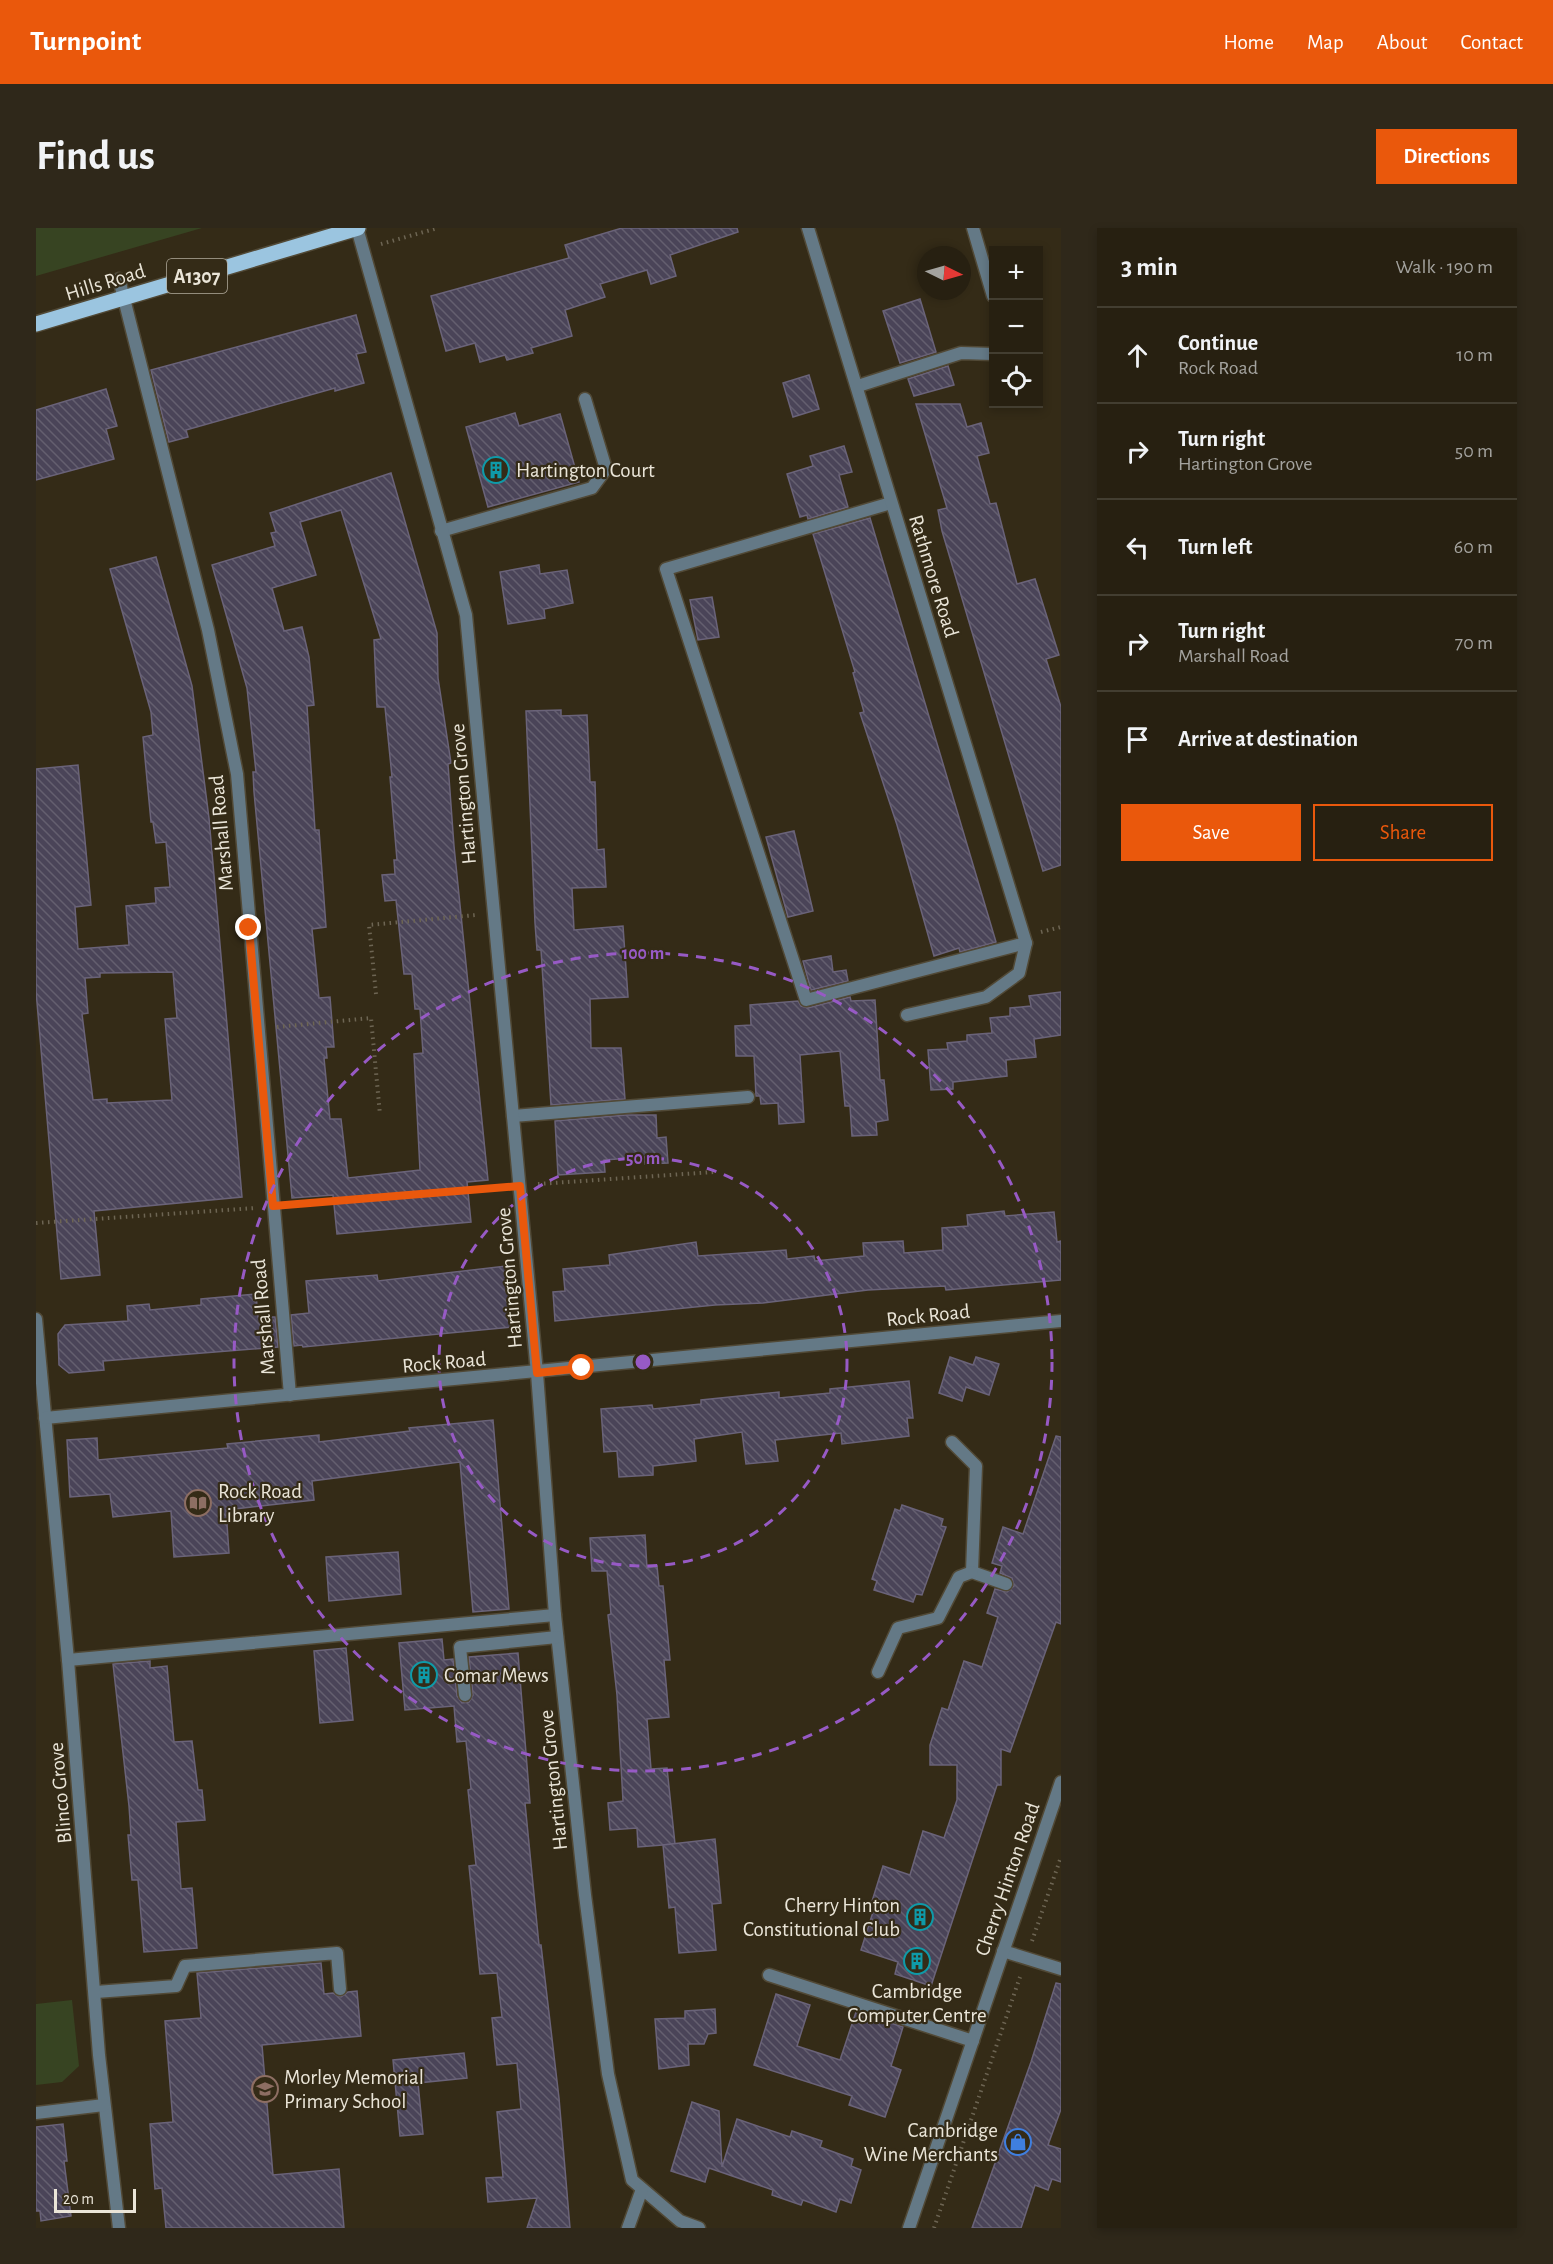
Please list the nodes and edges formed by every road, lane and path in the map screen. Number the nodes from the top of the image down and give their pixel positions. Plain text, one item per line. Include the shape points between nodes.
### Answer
1 (357, 228) edge
2 (808, 228) edge
3 (973, 228) edge
4 (119, 279) dead end
5 (989, 282) edge
6 (123, 298) junction
7 (36, 324) edge
8 (989, 354) edge
9 (858, 386) junction
10 (585, 399) dead end
11 (891, 503) junction
12 (441, 531) junction
13 (494, 913) junction
14 (1026, 939) junction
15 (376, 994) dead end
16 (907, 1015) dead end
17 (258, 1028) junction
18 (748, 1098) dead end
19 (380, 1115) dead end
20 (513, 1116) junction
21 (714, 1172) dead end
22 (520, 1186) junction
23 (273, 1206) junction
24 (36, 1223) edge
25 (36, 1319) edge
26 (1061, 1321) edge
27 (537, 1373) junction
28 (290, 1395) junction
29 (45, 1418) junction
30 (952, 1442) dead end
31 (972, 1572) junction
32 (1006, 1584) dead end
33 (555, 1615) junction
34 (557, 1637) junction
35 (68, 1660) junction
36 (878, 1672) dead end
37 (465, 1695) dead end
38 (1061, 1782) edge
39 (1061, 1857) edge
40 (1003, 1951) junction
41 (1026, 1959) junction
42 (1061, 1969) edge
43 (769, 1976) dead end
44 (340, 1989) dead end
45 (96, 1992) junction
46 (973, 2041) junction
47 (104, 2105) junction
48 (36, 2113) edge
49 (642, 2189) junction
50 (119, 2228) edge
51 (628, 2228) edge
52 (699, 2228) edge
53 (909, 2228) edge
54 (934, 2228) edge

1 - 6 main road, Hills Road / A1307
1 - 12 street, Hartington Grove
2 - 9 street, Rathmore Road
3 - 5 street
4 - 6 street, Marshall Road
6 - 7 main road, Hills Road / A1307
6 - 17 street, Marshall Road via 208,630 237,774
8 - 9 street via 961,353
9 - 11 street, Rathmore Road
10 - 12 street via 606,469 592,488
11 - 14 street, Rathmore Road
11 - 14 street via 666,569 806,1000
12 - 13 street, Hartington Grove via 466,615
13 - 15 path via 369,925
13 - 20 street, Hartington Grove
14 - 16 street via 1019,973 986,997
17 - 19 path via 371,1018
17 - 23 street, Marshall Road
18 - 20 street
20 - 22 street, Hartington Grove
21 - 22 path
22 - 23 path
22 - 27 street, Hartington Grove
23 - 24 path
23 - 28 street, Marshall Road
25 - 29 street, Blinco Grove
26 - 27 street, Rock Road
27 - 28 street, Rock Road
27 - 33 street, Hartington Grove
28 - 29 street, Rock Road
29 - 35 street, Blinco Grove
30 - 31 street via 976,1466
31 - 32 street
31 - 36 street via 959,1577 938,1618 898,1628
33 - 34 street, Hartington Grove
33 - 35 street
34 - 37 street via 460,1647
34 - 49 street, Hartington Grove via 608,2074 632,2180
35 - 45 street, Blinco Grove
38 - 40 street, Cherry Hinton Road
39 - 41 path
40 - 41 street
40 - 46 street, Cherry Hinton Road
41 - 42 street
41 - 54 path
43 - 46 street
44 - 45 street via 337,1953 185,1966 176,1986
45 - 47 street, Blinco Grove
46 - 53 street, Cherry Hinton Road
47 - 48 street
47 - 50 street, Blinco Grove
49 - 51 street
49 - 52 street, Hartington Grove via 680,2222

